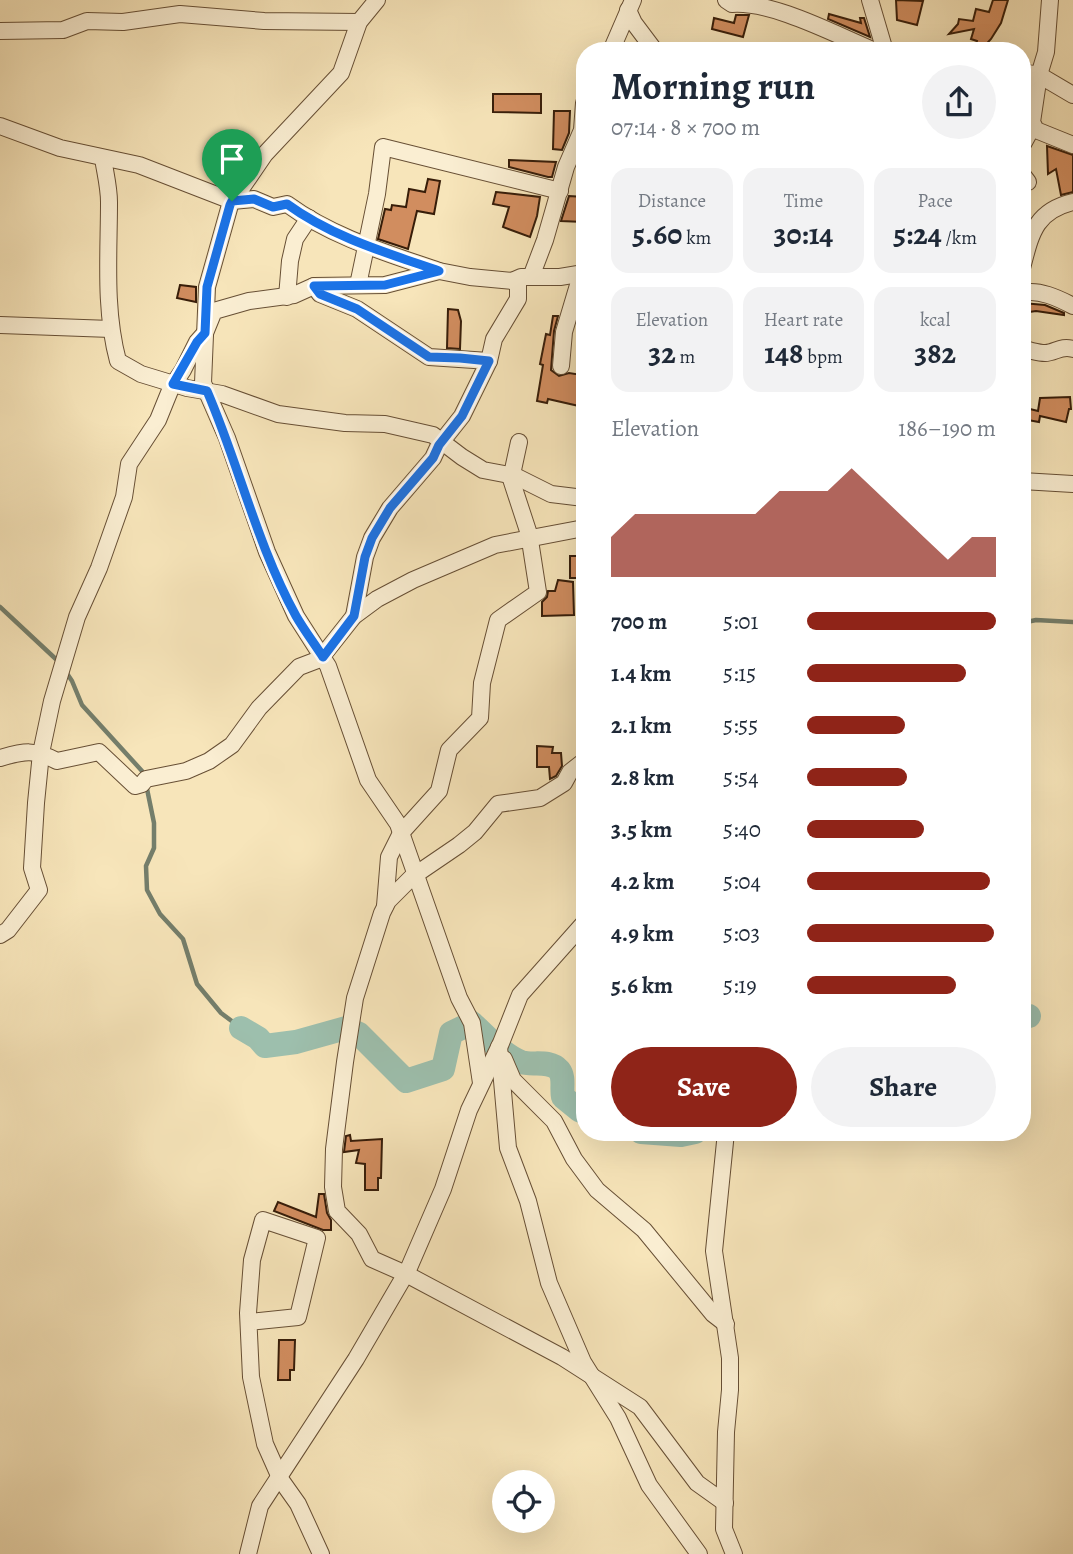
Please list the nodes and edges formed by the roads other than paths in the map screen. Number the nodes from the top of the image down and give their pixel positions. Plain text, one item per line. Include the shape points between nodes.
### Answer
1 (377, 0) edge
2 (726, 0) edge
3 (1049, 0) edge
4 (875, 1) edge
5 (630, 5) edge
6 (359, 22) junction
7 (0, 31) edge
8 (615, 42) edge
9 (648, 42) edge
10 (854, 42) edge
11 (882, 42) edge
12 (1031, 74) edge
13 (1040, 75) junction
14 (1073, 95) edge
15 (0, 126) edge
16 (1033, 126) junction
17 (1031, 130) edge
18 (1073, 145) edge
19 (576, 146) edge
20 (103, 158) junction
21 (559, 191) junction
22 (232, 201) junction
23 (1073, 202) edge
24 (309, 219) junction
25 (1031, 234) edge
26 (366, 245) junction
27 (439, 271) junction
28 (576, 274) edge
29 (525, 278) junction
30 (358, 285) junction
31 (314, 286) junction
32 (1031, 291) edge
33 (576, 295) edge
34 (287, 297) junction
35 (1073, 306) edge
36 (0, 325) edge
37 (111, 329) junction
38 (205, 333) junction
39 (1073, 349) edge
40 (1031, 350) edge
41 (489, 361) junction
42 (561, 366) dead end
43 (173, 384) junction
44 (207, 391) junction
45 (442, 442) junction
46 (519, 442) dead end
47 (511, 476) junction
48 (1031, 482) edge
49 (1073, 484) edge
50 (576, 497) edge
51 (576, 530) edge
52 (530, 539) junction
53 (354, 616) junction
54 (323, 657) junction
55 (41, 753) junction
56 (0, 758) edge
57 (576, 767) edge
58 (401, 833) junction
59 (415, 874) junction
60 (385, 906) junction
61 (576, 932) edge
62 (0, 935) edge
63 (499, 1047) junction
64 (481, 1083) junction
65 (725, 1141) edge
66 (406, 1274) junction
67 (249, 1322) junction
68 (726, 1324) junction
69 (592, 1376) junction
70 (279, 1476) junction
71 (725, 1503) junction
72 (248, 1554) edge
73 (321, 1554) edge
74 (699, 1554) edge
75 (734, 1554) edge

1 - 6 street
2 - 10 street via 791,15
3 - 13 street
4 - 11 street
5 - 8 street
5 - 9 street via 634,23
6 - 7 street via 264,21 180,13 123,22 87,21 64,30
6 - 22 street via 341,74 265,154
12 - 13 street
13 - 14 street
13 - 16 street
15 - 20 street
16 - 17 street
16 - 18 street
19 - 21 street
20 - 22 street via 139,165
20 - 37 street via 109,199
21 - 26 street via 383,147
21 - 29 street via 545,240
22 - 24 street via 254,199 273,207 287,204
22 - 38 street via 207,287
23 - 25 street via 1042,216
24 - 26 street
24 - 34 street via 295,239
26 - 27 street
26 - 30 street
27 - 29 street via 494,280
27 - 30 street via 385,285
28 - 29 street
29 - 41 street via 494,338
30 - 31 street
31 - 34 street
31 - 41 street via 320,294 357,309 429,357
32 - 35 street
33 - 42 street via 564,332
34 - 38 street via 214,311
36 - 37 street
37 - 43 street via 118,361
38 - 43 street
38 - 44 street
39 - 40 street via 1044,353
41 - 45 street via 462,416
43 - 44 street
43 - 55 street via 158,420 129,464 124,497 78,617
44 - 45 street via 278,414 385,424 433,435
44 - 54 street via 267,552 296,616
45 - 47 street via 483,470
45 - 53 street via 372,538
46 - 47 street
47 - 50 street via 551,494
47 - 52 street
48 - 49 street
51 - 52 street
52 - 53 street via 471,554 401,586
52 - 58 street via 538,592 498,620 482,683 480,718 449,750 439,791
53 - 54 street
54 - 55 street via 299,667 259,708 232,745 179,774 146,779 135,786 99,752 57,761
54 - 58 street via 369,780
55 - 56 street via 21,751
55 - 62 street via 32,868 39,890
57 - 59 street via 564,783 540,798 498,804 467,839
58 - 59 street
58 - 60 street via 389,858
59 - 60 street
59 - 64 street via 472,1023
60 - 66 street via 355,998 333,1187 337,1211 359,1234 372,1259
61 - 63 street via 520,995
63 - 64 street
63 - 68 street via 513,1080 554,1121 597,1189 644,1230
63 - 69 street via 508,1148 550,1283
64 - 66 street
65 - 68 street via 715,1251
66 - 69 street
66 - 70 street
67 - 67 street via 298,1317 317,1238 263,1220 252,1259
67 - 70 street via 251,1377 265,1444
68 - 71 street via 730,1390
69 - 71 street via 639,1407 697,1483
69 - 74 street via 618,1418 649,1485
70 - 72 street via 260,1506
70 - 73 street
71 - 75 street via 724,1529

